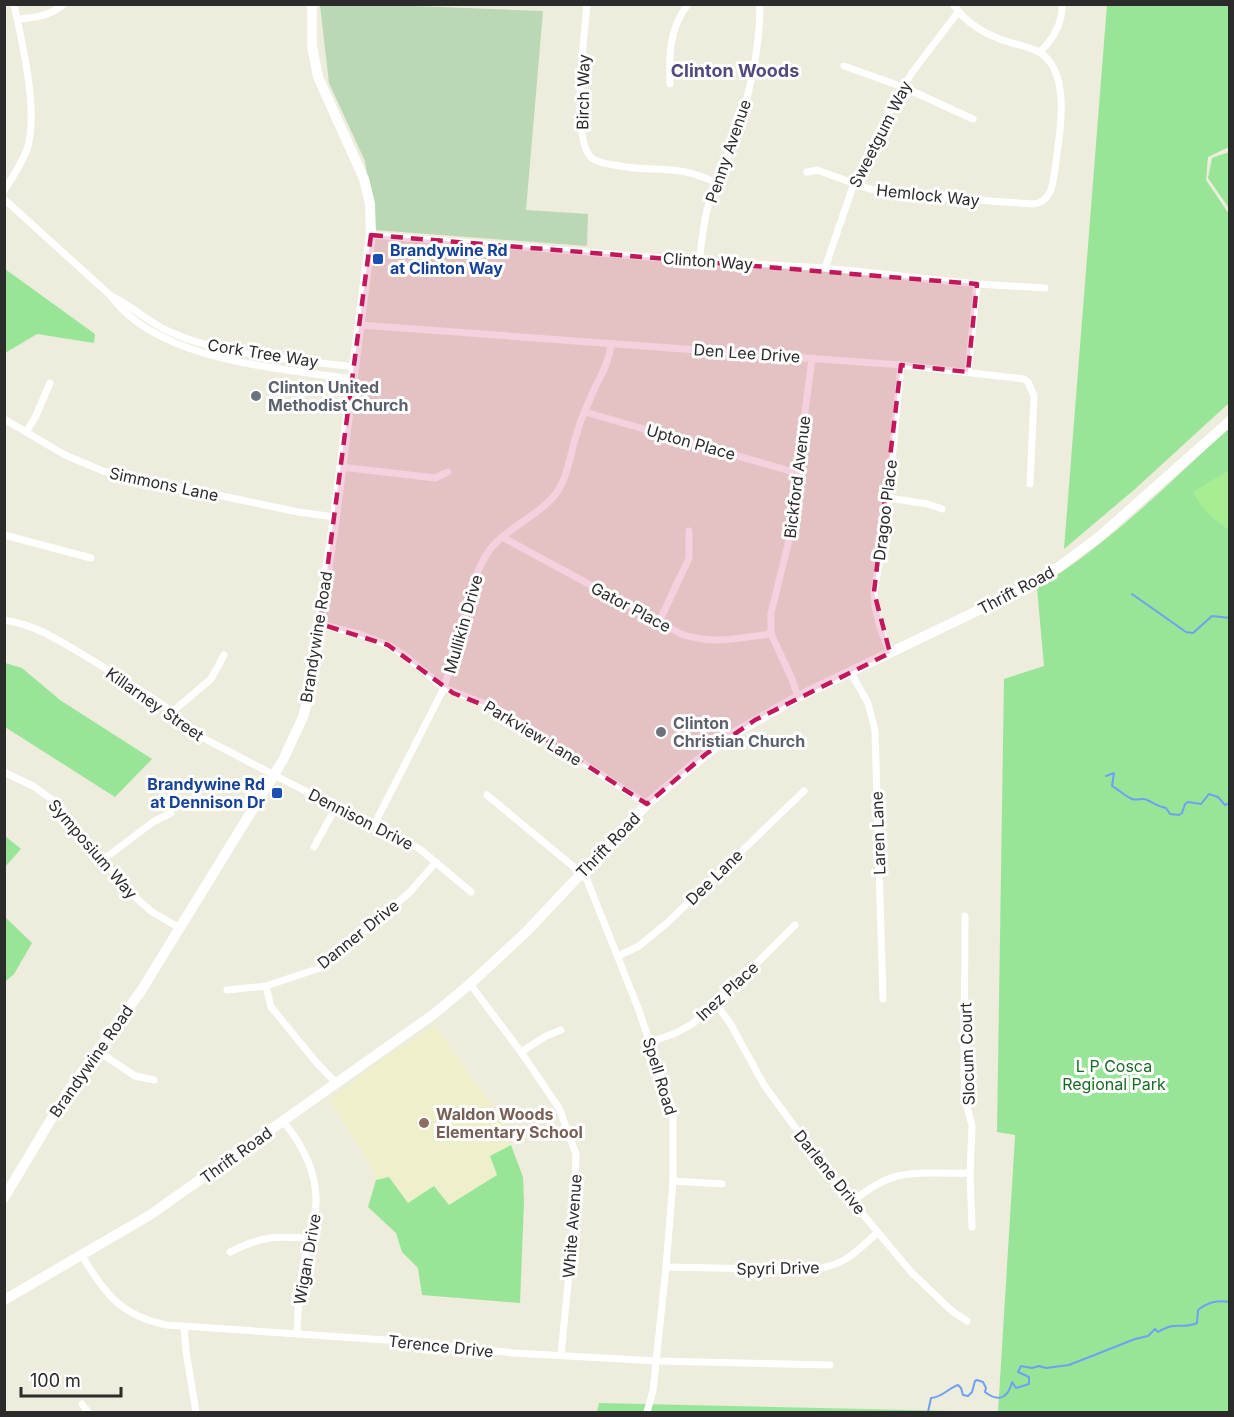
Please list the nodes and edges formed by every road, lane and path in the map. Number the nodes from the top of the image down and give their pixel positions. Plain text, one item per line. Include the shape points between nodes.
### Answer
1 (14, 4) edge
2 (64, 4) edge
3 (312, 4) edge
4 (587, 4) edge
5 (688, 4) edge
6 (760, 4) edge
7 (953, 4) edge
8 (1062, 4) edge
9 (958, 12) junction
10 (17, 19) junction
11 (1040, 52) junction
12 (844, 66) dead end
13 (670, 84) dead end
14 (903, 87) junction
15 (973, 119) dead end
16 (807, 172) dead end
17 (716, 182) junction
18 (854, 183) junction
19 (4, 191) edge
20 (4, 199) edge
21 (371, 236) junction
22 (699, 261) junction
23 (825, 268) junction
24 (977, 284) junction
25 (1045, 288) dead end
26 (111, 296) junction
27 (360, 325) junction
28 (611, 344) junction
29 (812, 358) junction
30 (900, 364) junction
31 (354, 367) junction
32 (968, 372) junction
33 (352, 379) junction
34 (50, 383) dead end
35 (585, 412) junction
36 (4, 419) edge
37 (1230, 422) edge
38 (26, 432) junction
39 (341, 467) junction
40 (447, 472) dead end
41 (797, 473) junction
42 (1030, 484) dead end
43 (888, 498) junction
44 (942, 509) dead end
45 (334, 517) junction
46 (689, 531) dead end
47 (4, 535) edge
48 (502, 537) junction
49 (91, 558) dead end
50 (4, 620) edge
51 (659, 622) junction
52 (320, 624) junction
53 (771, 634) junction
54 (890, 653) junction
55 (224, 655) dead end
56 (851, 673) junction
57 (444, 688) junction
58 (798, 697) junction
59 (172, 712) junction
60 (4, 772) edge
61 (274, 773) junction
62 (804, 791) dead end
63 (487, 795) dead end
64 (647, 804) junction
65 (336, 807) junction
66 (171, 813) dead end
67 (375, 823) junction
68 (314, 847) dead end
69 (104, 859) junction
70 (436, 862) junction
71 (581, 873) junction
72 (471, 892) dead end
73 (965, 916) dead end
74 (795, 925) dead end
75 (180, 928) junction
76 (618, 956) junction
77 (470, 984) junction
78 (266, 986) junction
79 (227, 990) dead end
80 (883, 999) dead end
81 (716, 1004) junction
82 (561, 1030) dead end
83 (650, 1042) junction
84 (96, 1050) junction
85 (521, 1052) junction
86 (154, 1080) dead end
87 (336, 1083) junction
88 (283, 1121) junction
89 (970, 1173) junction
90 (673, 1181) junction
91 (722, 1184) dead end
92 (4, 1198) edge
93 (853, 1201) junction
94 (972, 1227) dead end
95 (878, 1233) junction
96 (310, 1238) junction
97 (230, 1252) dead end
98 (82, 1256) junction
99 (666, 1267) junction
100 (4, 1300) edge
101 (967, 1321) dead end
102 (184, 1327) junction
103 (297, 1334) junction
104 (561, 1354) junction
105 (657, 1361) junction
106 (830, 1365) dead end
107 (82, 1404) dead end
108 (88, 1413) edge
109 (196, 1413) edge
110 (648, 1413) edge

1 - 10 street
2 - 10 street via 56,11
3 - 21 street, Brandywine Road via 311,34 318,78 364,179
4 - 17 street, Birch Way via 580,109 582,135 589,155 622,166 682,171
5 - 13 street via 672,33
6 - 17 street, Penny Avenue via 754,68 731,147
7 - 9 street
8 - 11 street via 1058,27
9 - 11 street via 987,34
9 - 14 street, Sweetgum Way
10 - 19 street via 27,64 31,127 28,148
11 - 18 street, Hemlock Way via 1057,75 1061,93 1054,174 1042,203 908,196
12 - 14 street
14 - 15 street
14 - 18 street, Sweetgum Way
16 - 18 street, Hemlock Way via 817,170
17 - 22 street, Penny Avenue via 705,217
18 - 23 street, Sweetgum Way
20 - 26 street, Cork Tree Way
21 - 22 street, Clinton Way
21 - 27 street, Brandywine Road
22 - 23 street, Clinton Way
23 - 24 street, Clinton Way
24 - 25 street, Clinton Way
24 - 32 street
26 - 31 street, Cork Tree Way via 168,331 193,341 241,352
26 - 33 street, Cork Tree Way via 120,309 143,326 189,348 238,362
27 - 28 street, Den Lee Drive
27 - 31 street, Brandywine Road
28 - 29 street, Den Lee Drive
28 - 35 street, Mullikin Drive via 608,363
29 - 30 street, Den Lee Drive
29 - 41 street, Bickford Avenue
30 - 32 street, Den Lee Drive
30 - 43 street, Dragoo Place
31 - 33 street, Brandywine Road
32 - 42 street, Den Lee Drive via 1023,379 1033,390
33 - 39 street, Brandywine Road
34 - 38 street
35 - 41 street, Upton Place
35 - 48 street, Mullikin Drive via 556,494 542,509
36 - 38 street, Simmons Lane
37 - 54 street, Thrift Road via 1099,537 1060,566 1027,587
38 - 45 street, Simmons Lane via 65,456 102,471
39 - 40 street via 435,478
39 - 45 street, Brandywine Road
41 - 53 street, Bickford Avenue via 794,528 772,603
43 - 44 street
43 - 54 street, Dragoo Place via 874,592 880,628
45 - 52 street, Brandywine Road
46 - 51 street via 689,558
47 - 49 street
48 - 51 street, Gator Place
48 - 57 street, Mullikin Drive via 477,573
50 - 59 street, Killarney Street via 48,634
51 - 53 street, Gator Place via 704,641
52 - 57 street, Parkview Lane via 388,645
52 - 61 street, Brandywine Road via 303,717
53 - 58 street, Bickford Avenue
54 - 56 street, Thrift Road
55 - 59 street via 211,679
56 - 58 street, Thrift Road
56 - 80 street, Laren Lane via 868,703 874,731
57 - 64 street, Parkview Lane via 506,714
57 - 67 street, Mullikin Drive
58 - 64 street, Thrift Road via 731,735
59 - 61 street, Killarney Street via 206,739
60 - 69 street, Symposium Way via 58,804
61 - 65 street, Dennison Drive
61 - 75 street, Brandywine Road
62 - 76 street, Dee Lane via 653,935
63 - 71 street, Spell Road
64 - 71 street, Thrift Road
65 - 67 street, Dennison Drive
65 - 68 street
66 - 69 street
67 - 70 street, Dennison Drive
69 - 75 street, Symposium Way via 143,906
70 - 72 street, Dennison Drive
70 - 78 street, Danner Drive via 409,893 320,968
71 - 76 street, Spell Road
71 - 77 street, Thrift Road
73 - 89 street, Slocum Court via 964,1076 972,1126
74 - 81 street, Inez Place
75 - 84 street, Brandywine Road via 141,991
76 - 83 street, Spell Road
77 - 85 street, White Avenue
77 - 87 street, Thrift Road
78 - 79 street, Danner Drive
78 - 87 street via 272,1007
81 - 83 street, Inez Place via 686,1029
81 - 93 street, Darlene Drive via 764,1085
82 - 85 street
83 - 90 street, Spell Road via 673,1110
84 - 86 street via 135,1076
84 - 92 street, Brandywine Road
85 - 104 street, White Avenue via 559,1108 576,1154 574,1222
87 - 88 street, Thrift Road
88 - 96 street, Wigan Drive via 303,1148 314,1180 316,1212
88 - 98 street, Thrift Road via 182,1194
89 - 93 street via 901,1174 873,1186
89 - 94 street, Slocum Court
90 - 91 street
90 - 99 street, Spell Road
93 - 95 street, Darlene Drive
95 - 99 street, Spyri Drive via 843,1262 823,1268
95 - 101 street, Darlene Drive via 927,1289
96 - 97 street via 267,1238
96 - 103 street, Wigan Drive
98 - 100 street, Thrift Road
98 - 102 street, Terence Drive via 104,1290 122,1308 156,1323
99 - 105 street, Spell Road
102 - 103 street, Terence Drive
102 - 109 street
103 - 104 street, Terence Drive
104 - 105 street, Terence Drive
105 - 106 street, Terence Drive
105 - 110 street, Spell Road
107 - 108 street

